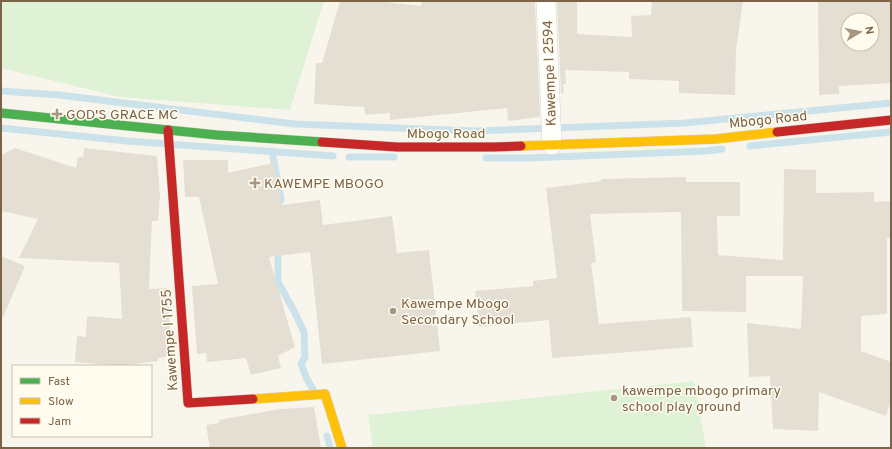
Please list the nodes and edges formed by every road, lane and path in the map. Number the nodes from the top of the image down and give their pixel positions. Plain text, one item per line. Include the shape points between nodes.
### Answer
1 (546, 1) edge
2 (1, 113) edge
3 (891, 120) edge
4 (168, 130) junction
5 (552, 145) junction
6 (342, 448) edge

1 - 5 street, Kawempe I 2594
2 - 4 street, Mbogo Road
3 - 5 street, Mbogo Road via 716,138
4 - 5 street, Mbogo Road via 397,146
4 - 6 street, Kawempe I 1755 via 188,403 326,394

